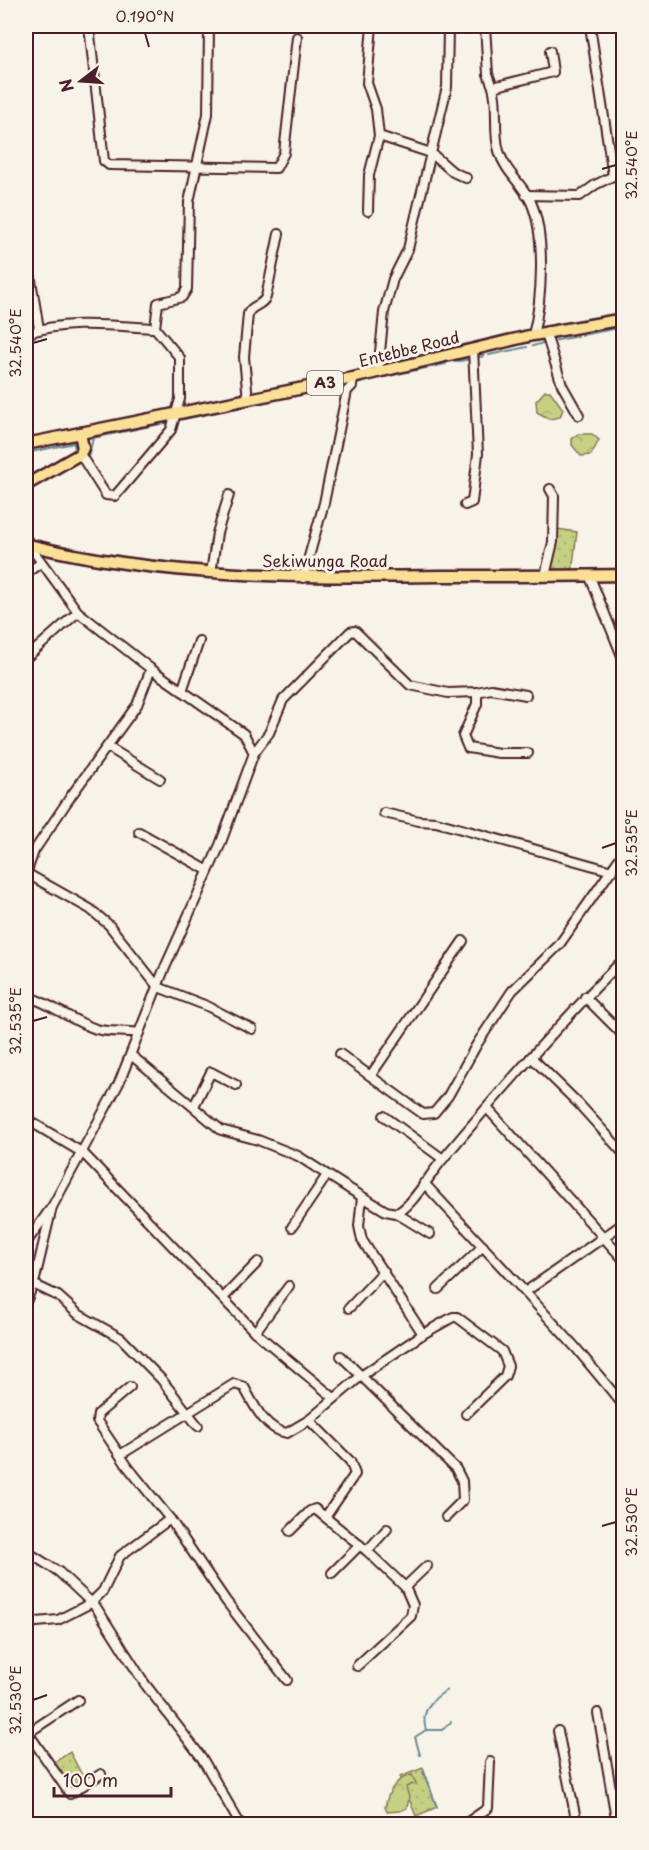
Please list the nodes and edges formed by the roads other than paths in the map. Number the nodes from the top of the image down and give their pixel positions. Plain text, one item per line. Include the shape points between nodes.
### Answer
1 (89, 26) edge
2 (209, 26) edge
3 (372, 26) edge
4 (448, 26) edge
5 (485, 26) edge
6 (590, 26) edge
7 (297, 37) dead end
8 (550, 51) dead end
9 (26, 73) edge
10 (493, 87) junction
11 (379, 136) junction
12 (26, 149) edge
13 (431, 153) junction
14 (196, 166) junction
15 (466, 178) dead end
16 (526, 195) junction
17 (368, 211) dead end
18 (279, 234) dead end
19 (28, 262) dead end
20 (624, 319) edge
21 (155, 328) junction
22 (39, 329) junction
23 (26, 334) edge
24 (546, 334) junction
25 (533, 335) junction
26 (473, 349) junction
27 (378, 372) junction
28 (353, 378) junction
29 (248, 399) junction
30 (176, 412) junction
31 (579, 416) dead end
32 (80, 433) junction
33 (26, 444) edge
34 (80, 454) junction
35 (26, 485) edge
36 (550, 489) dead end
37 (229, 495) dead end
38 (465, 505) dead end
39 (27, 543) edge
40 (41, 563) junction
41 (26, 573) edge
42 (211, 573) junction
43 (624, 575) edge
44 (545, 576) junction
45 (590, 577) junction
46 (303, 578) junction
47 (78, 612) junction
48 (199, 641) dead end
49 (26, 658) edge
50 (624, 661) edge
51 (151, 669) junction
52 (182, 691) junction
53 (477, 693) junction
54 (526, 695) dead end
55 (108, 747) junction
56 (254, 753) junction
57 (528, 753) dead end
58 (160, 779) dead end
59 (384, 813) dead end
60 (139, 832) dead end
61 (624, 852) edge
62 (207, 870) junction
63 (612, 872) junction
64 (26, 873) edge
65 (463, 941) dead end
66 (624, 959) edge
67 (158, 987) junction
68 (26, 996) edge
69 (585, 997) junction
70 (252, 1029) dead end
71 (139, 1033) junction
72 (624, 1036) edge
73 (340, 1054) dead end
74 (131, 1055) junction
75 (531, 1057) junction
76 (371, 1075) junction
77 (236, 1084) dead end
78 (194, 1106) junction
79 (487, 1108) junction
80 (384, 1116) dead end
81 (26, 1119) edge
82 (83, 1153) junction
83 (624, 1154) edge
84 (443, 1159) junction
85 (327, 1175) junction
86 (424, 1183) junction
87 (362, 1197) junction
88 (52, 1207) junction
89 (396, 1213) junction
90 (624, 1223) edge
91 (292, 1227) dead end
92 (430, 1234) dead end
93 (604, 1236) junction
94 (26, 1243) edge
95 (483, 1246) junction
96 (624, 1260) edge
97 (258, 1262) dead end
98 (384, 1272) junction
99 (33, 1284) junction
100 (289, 1286) dead end
101 (438, 1289) dead end
102 (525, 1292) junction
103 (224, 1297) junction
104 (26, 1302) edge
105 (349, 1308) dead end
106 (255, 1332) junction
107 (423, 1334) junction
108 (341, 1356) dead end
109 (361, 1376) junction
110 (130, 1387) dead end
111 (334, 1398) junction
112 (624, 1407) edge
113 (186, 1413) junction
114 (466, 1414) dead end
115 (309, 1420) junction
116 (198, 1426) dead end
117 (120, 1455) junction
118 (326, 1516) junction
119 (446, 1517) dead end
120 (170, 1520) junction
121 (387, 1529) dead end
122 (290, 1531) dead end
123 (364, 1548) junction
124 (26, 1551) edge
125 (427, 1566) dead end
126 (332, 1573) dead end
127 (405, 1587) junction
128 (91, 1603) junction
129 (26, 1623) edge
130 (357, 1666) dead end
131 (287, 1680) dead end
132 (78, 1700) dead end
133 (598, 1713) dead end
134 (558, 1731) dead end
135 (27, 1732) edge
136 (490, 1762) dead end
137 (101, 1774) dead end
138 (240, 1824) edge
139 (465, 1824) edge
140 (577, 1824) edge
141 (617, 1824) edge

1 - 14 street via 106,164
2 - 14 street via 208,114
3 - 11 street via 368,83
4 - 13 street via 447,87
5 - 10 street via 487,65
6 - 16 street via 613,176 580,196
7 - 14 street via 280,163 267,170
8 - 10 street via 554,72
9 - 12 street
10 - 16 street via 498,150 506,170
11 - 13 street
11 - 17 street via 369,175
13 - 15 street
13 - 27 street via 408,249 393,279 384,312
14 - 21 street via 189,202 187,290 182,297 158,303
16 - 25 street via 535,218 540,264 541,294
18 - 29 street via 266,297 248,314 244,357
19 - 22 street
20 - 24 main road, Entebbe Road / A3
21 - 22 street
21 - 30 street via 181,362
22 - 23 street
24 - 25 main road, Entebbe Road / A3
24 - 31 street via 562,385
25 - 26 main road, Entebbe Road / A3
26 - 27 main road, Entebbe Road / A3
26 - 38 street via 478,462 472,502
27 - 28 main road, Entebbe Road / A3
28 - 29 main road, Entebbe Road / A3
28 - 46 street
29 - 30 main road, Entebbe Road / A3
30 - 32 main road, Entebbe Road / A3
30 - 34 street via 168,435 115,496 106,495
32 - 33 main road, Entebbe Road / A3
32 - 34 main road
34 - 35 main road
36 - 44 street via 554,496 553,542
37 - 42 street via 217,533
39 - 40 street
39 - 42 main road, Sekiwunga Road via 119,563
40 - 41 street
40 - 47 street
42 - 46 main road, Sekiwunga Road
43 - 45 main road, Sekiwunga Road
44 - 45 main road, Sekiwunga Road
44 - 46 main road, Sekiwunga Road
45 - 50 street
47 - 49 street
47 - 51 street
48 - 52 street
51 - 52 street
51 - 55 street via 137,705
52 - 56 street via 244,734
53 - 54 street via 491,688
53 - 56 street via 448,693 410,685 359,632 350,632 283,700 269,733
53 - 57 street via 477,704 463,736 468,748
55 - 58 street
55 - 64 street via 34,851
56 - 62 street
59 - 63 street via 436,822
60 - 62 street
61 - 63 street
62 - 67 street
63 - 76 street via 559,945 512,991 437,1110 423,1114
64 - 67 street via 103,920
65 - 76 street
66 - 69 street
67 - 70 street
67 - 71 street
68 - 71 street via 99,1030
69 - 72 street
69 - 75 street
71 - 74 street
73 - 76 street
74 - 78 street
74 - 82 street
75 - 79 street
75 - 83 street
77 - 78 street via 211,1072
78 - 85 street via 227,1133 279,1147
79 - 84 street
79 - 93 street
80 - 84 street
81 - 82 street
82 - 88 street
82 - 103 street
84 - 86 street
85 - 87 street
85 - 91 street
86 - 89 street via 406,1208
86 - 95 street
87 - 89 street
87 - 98 street via 360,1234
88 - 94 street
88 - 99 street
89 - 92 street
90 - 93 street
93 - 96 street
93 - 102 street
95 - 101 street
95 - 102 street
97 - 103 street
98 - 105 street
98 - 107 street
99 - 104 street
99 - 113 street via 121,1338 161,1379
100 - 106 street
102 - 112 street
103 - 106 street
106 - 111 street
107 - 109 street
107 - 114 street via 457,1317 506,1358 505,1376
108 - 109 street
109 - 111 street
109 - 119 street via 456,1469 462,1481 463,1500
110 - 117 street via 98,1414 97,1421
111 - 115 street
113 - 115 street via 237,1383 276,1430 287,1433
113 - 116 street
113 - 117 street
115 - 118 street via 355,1470
117 - 120 street
118 - 122 street via 313,1509
118 - 123 street
120 - 128 street via 120,1556 103,1591
120 - 131 street
121 - 123 street
123 - 126 street
123 - 127 street
124 - 128 street via 59,1572
125 - 127 street
127 - 130 street via 413,1605 411,1616
128 - 129 street via 58,1620
128 - 138 street via 145,1684 202,1758
132 - 135 street
133 - 141 street
134 - 140 street
135 - 137 street via 70,1794
136 - 139 street via 488,1808

